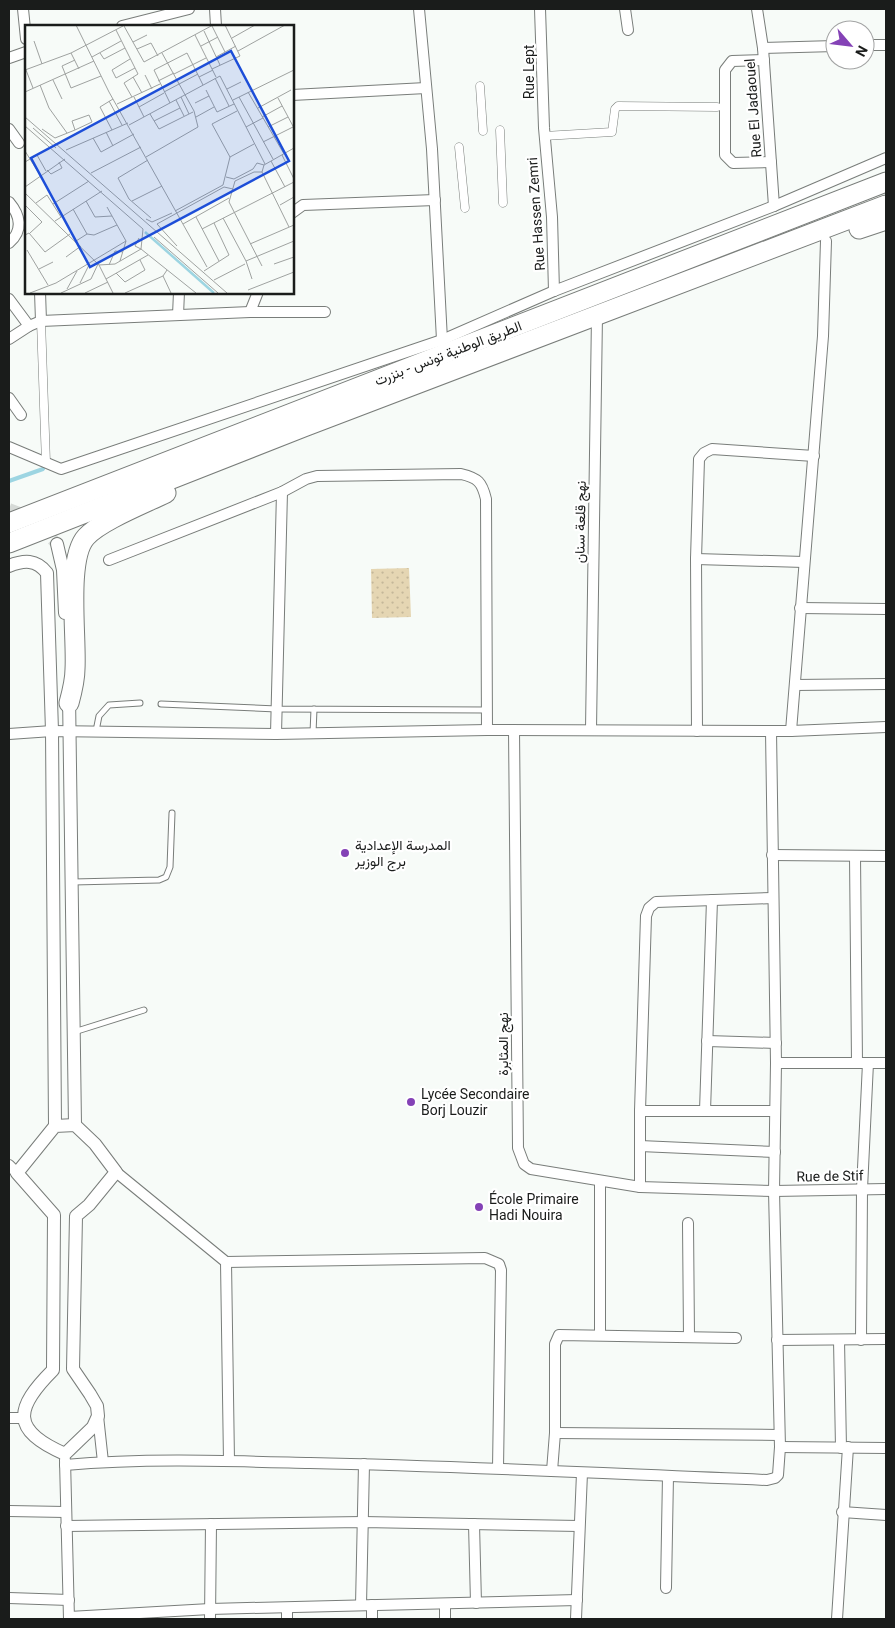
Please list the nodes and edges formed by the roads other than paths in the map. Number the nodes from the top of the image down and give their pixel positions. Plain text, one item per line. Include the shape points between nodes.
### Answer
1 (189, 9) edge
2 (215, 9) edge
3 (419, 9) edge
4 (540, 9) edge
5 (625, 9) edge
6 (757, 9) edge
7 (22, 11) edge
8 (163, 12) edge
9 (125, 25) edge
10 (216, 25) edge
11 (628, 30) dead end
12 (25, 32) edge
13 (825, 46) edge
14 (763, 48) junction
15 (25, 52) edge
16 (9, 58) edge
17 (764, 60) junction
18 (480, 86) dead end
19 (426, 88) junction
20 (294, 95) edge
21 (716, 106) dead end
22 (9, 129) edge
23 (500, 130) dead end
24 (483, 131) dead end
25 (544, 136) junction
26 (19, 143) dead end
27 (459, 147) dead end
28 (886, 158) edge
29 (771, 162) junction
30 (886, 182) edge
31 (435, 200) junction
32 (9, 202) edge
33 (503, 202) dead end
34 (774, 206) junction
35 (886, 206) edge
36 (465, 208) dead end
37 (294, 212) edge
38 (886, 220) edge
39 (826, 242) junction
40 (9, 243) edge
41 (554, 291) junction
42 (40, 294) edge
43 (179, 294) edge
44 (257, 294) edge
45 (651, 296) junction
46 (9, 299) edge
47 (250, 312) junction
48 (325, 312) dead end
49 (178, 314) junction
50 (597, 315) junction
51 (41, 320) junction
52 (29, 326) junction
53 (9, 339) edge
54 (442, 340) junction
55 (9, 398) edge
56 (21, 415) dead end
57 (304, 427) junction
58 (9, 447) edge
59 (814, 456) junction
60 (46, 463) junction
61 (190, 480) junction
62 (282, 492) junction
63 (9, 523) edge
64 (9, 543) edge
65 (57, 544) tunnel mouth
66 (9, 552) edge
67 (109, 560) dead end
68 (696, 560) junction
69 (804, 562) junction
70 (9, 566) edge
71 (800, 608) junction
72 (886, 609) edge
73 (795, 684) junction
74 (886, 684) edge
75 (69, 703) junction
76 (140, 703) dead end
77 (161, 704) dead end
78 (277, 709) junction
79 (314, 709) junction
80 (486, 710) junction
81 (886, 727) edge
82 (486, 730) junction
83 (514, 730) junction
84 (591, 730) junction
85 (52, 731) junction
86 (70, 731) junction
87 (697, 731) junction
88 (771, 731) junction
89 (791, 731) junction
90 (96, 732) junction
91 (313, 733) junction
92 (9, 734) edge
93 (276, 734) junction
94 (172, 813) dead end
95 (772, 855) junction
96 (856, 856) junction
97 (886, 856) edge
98 (72, 882) junction
99 (773, 898) junction
100 (712, 900) junction
101 (144, 1010) dead end
102 (74, 1032) junction
103 (707, 1041) junction
104 (776, 1043) junction
105 (776, 1062) junction
106 (863, 1063) junction
107 (886, 1063) edge
108 (640, 1111) junction
109 (705, 1111) junction
110 (775, 1111) junction
111 (75, 1125) junction
112 (55, 1126) junction
113 (640, 1146) junction
114 (775, 1152) junction
115 (13, 1169) edge
116 (116, 1172) junction
117 (600, 1182) junction
118 (640, 1187) junction
119 (862, 1189) junction
120 (886, 1190) edge
121 (774, 1191) junction
122 (54, 1215) junction
123 (76, 1216) junction
124 (688, 1223) dead end
125 (226, 1262) junction
126 (600, 1335) junction
127 (689, 1337) junction
128 (736, 1338) dead end
129 (886, 1339) edge
130 (778, 1340) junction
131 (839, 1340) junction
132 (861, 1340) junction
133 (73, 1369) junction
134 (53, 1370) junction
135 (98, 1416) junction
136 (9, 1418) edge
137 (24, 1418) junction
138 (555, 1433) junction
139 (779, 1435) junction
140 (780, 1447) junction
141 (845, 1448) junction
142 (886, 1448) edge
143 (65, 1459) junction
144 (229, 1461) junction
145 (104, 1462) junction
146 (364, 1464) junction
147 (498, 1468) junction
148 (552, 1471) junction
149 (582, 1473) junction
150 (668, 1476) junction
151 (9, 1512) edge
152 (65, 1512) junction
153 (842, 1512) junction
154 (886, 1515) edge
155 (363, 1522) junction
156 (211, 1524) junction
157 (474, 1524) junction
158 (66, 1526) junction
159 (579, 1526) junction
160 (666, 1588) dead end
161 (9, 1598) edge
162 (69, 1600) junction
163 (577, 1600) junction
164 (476, 1603) junction
165 (445, 1604) junction
166 (361, 1605) junction
167 (372, 1605) junction
168 (287, 1608) junction
169 (210, 1614) edge
170 (69, 1618) edge
171 (287, 1619) edge
172 (372, 1619) edge
173 (445, 1619) edge
174 (576, 1619) edge
175 (837, 1619) edge

1 - 8 street
2 - 10 street
3 - 19 street
4 - 25 street, Rue Lept
5 - 11 street
6 - 14 street, Rue El Jadaouel
7 - 12 street
8 - 9 street
13 - 14 street
14 - 17 street, Rue El Jadaouel
15 - 16 street
17 - 29 street, Rue El Jadaouel
17 - 29 street via 732,61 726,70 725,155 733,163
18 - 24 street
19 - 20 street
19 - 31 street
21 - 25 street via 618,106 612,132
22 - 26 street
23 - 33 street
25 - 41 street, Rue Hassen Zemri via 552,217
27 - 36 street
28 - 34 street
29 - 34 street, Rue El Jadaouel
30 - 63 highway, الطريق الوطنية تونس - بنزرت
31 - 37 street via 303,205
31 - 54 street
32 - 40 street via 18,214 19,227 16,237
34 - 41 street
35 - 45 highway, الطريق الوطنية تونس - بنزرت
38 - 39 highway
39 - 45 highway
39 - 59 street
41 - 54 street
42 - 51 street
43 - 49 street
44 - 47 street
45 - 50 highway, الطريق الوطنية تونس - بنزرت
46 - 52 street
47 - 48 street
47 - 49 street
49 - 51 street
50 - 57 highway, الطريق الوطنية تونس - بنزرت
50 - 84 street, نهج قلعة سنان
51 - 52 street
51 - 60 street
52 - 53 street
54 - 60 street via 61,469
55 - 56 street
57 - 61 highway via 259,452
57 - 64 highway, الطريق الوطنية تونس - بنزرت
58 - 60 street
59 - 68 street via 712,449 704,452 698,467
59 - 69 street
61 - 66 highway
61 - 75 highway via 101,526 86,537 78,550 75,670
62 - 67 street
62 - 78 street
62 - 80 street via 317,476 461,474 483,485 486,499
65 - 75 street via 63,570
68 - 69 street
68 - 87 street
69 - 71 street
70 - 85 street via 32,562 47,573
71 - 72 street
71 - 73 street
73 - 74 street
73 - 89 street
75 - 86 street
76 - 90 lane via 109,705 99,716
77 - 78 lane
78 - 79 lane
78 - 93 street
79 - 80 lane
79 - 91 lane
80 - 82 street
81 - 89 street
82 - 83 street
82 - 91 street
83 - 84 street
83 - 117 street, نهج المثابرة via 518,1148 524,1164 531,1169
84 - 87 street
85 - 86 street
85 - 92 street
85 - 112 street
86 - 90 street
86 - 98 street
87 - 88 street
88 - 89 street
88 - 95 street
90 - 93 street
91 - 93 street
94 - 98 lane via 170,867 166,878
95 - 96 street
95 - 99 street
96 - 97 street
96 - 106 street
98 - 102 street
99 - 100 street
99 - 104 street
100 - 103 street
100 - 108 street via 656,902 646,916
101 - 102 lane
102 - 111 street
103 - 104 street
103 - 109 street
104 - 105 street
105 - 106 street
105 - 110 street
106 - 107 street
106 - 119 street
108 - 109 street
108 - 113 street
109 - 110 street
110 - 114 street
111 - 112 street
111 - 116 street via 95,1144
112 - 115 street
113 - 114 street
113 - 118 street
114 - 121 street
115 - 122 street
116 - 123 street
116 - 125 street
117 - 118 street, نهج المثابرة
117 - 126 street
118 - 121 street, نهج المثابرة
119 - 120 street, Rue de Stif
119 - 121 street, Rue de Stif
119 - 132 street
121 - 130 street
122 - 123 street
122 - 134 street
123 - 133 street
124 - 127 street
125 - 144 street
125 - 147 street via 485,1258 499,1264
126 - 127 street
126 - 138 street via 563,1334 557,1339
127 - 128 street
129 - 132 street
130 - 131 street
130 - 139 street
131 - 132 street
131 - 141 street
133 - 134 street
133 - 135 street via 97,1406
134 - 137 street via 30,1394 24,1405
135 - 143 street via 94,1427
135 - 145 street
136 - 137 street
137 - 143 street via 26,1428
138 - 139 street
138 - 148 street
139 - 140 street
140 - 141 street
140 - 150 street via 780,1470 775,1478
141 - 142 street
141 - 153 street
143 - 145 street
143 - 152 street
144 - 145 street
144 - 146 street
146 - 147 street
146 - 155 street
147 - 148 street
148 - 149 street
149 - 150 street
149 - 159 street
150 - 160 street
151 - 152 street
152 - 158 street
153 - 154 street
153 - 175 street
155 - 156 street
155 - 157 street
155 - 166 street
156 - 158 street
156 - 169 street
157 - 159 street
157 - 164 street
158 - 162 street
159 - 163 street
161 - 162 street
162 - 170 street
163 - 164 street
163 - 174 street
164 - 165 street
165 - 167 street
165 - 173 street
166 - 167 street
166 - 168 street
167 - 172 street
168 - 169 street
168 - 171 street
169 - 170 street

